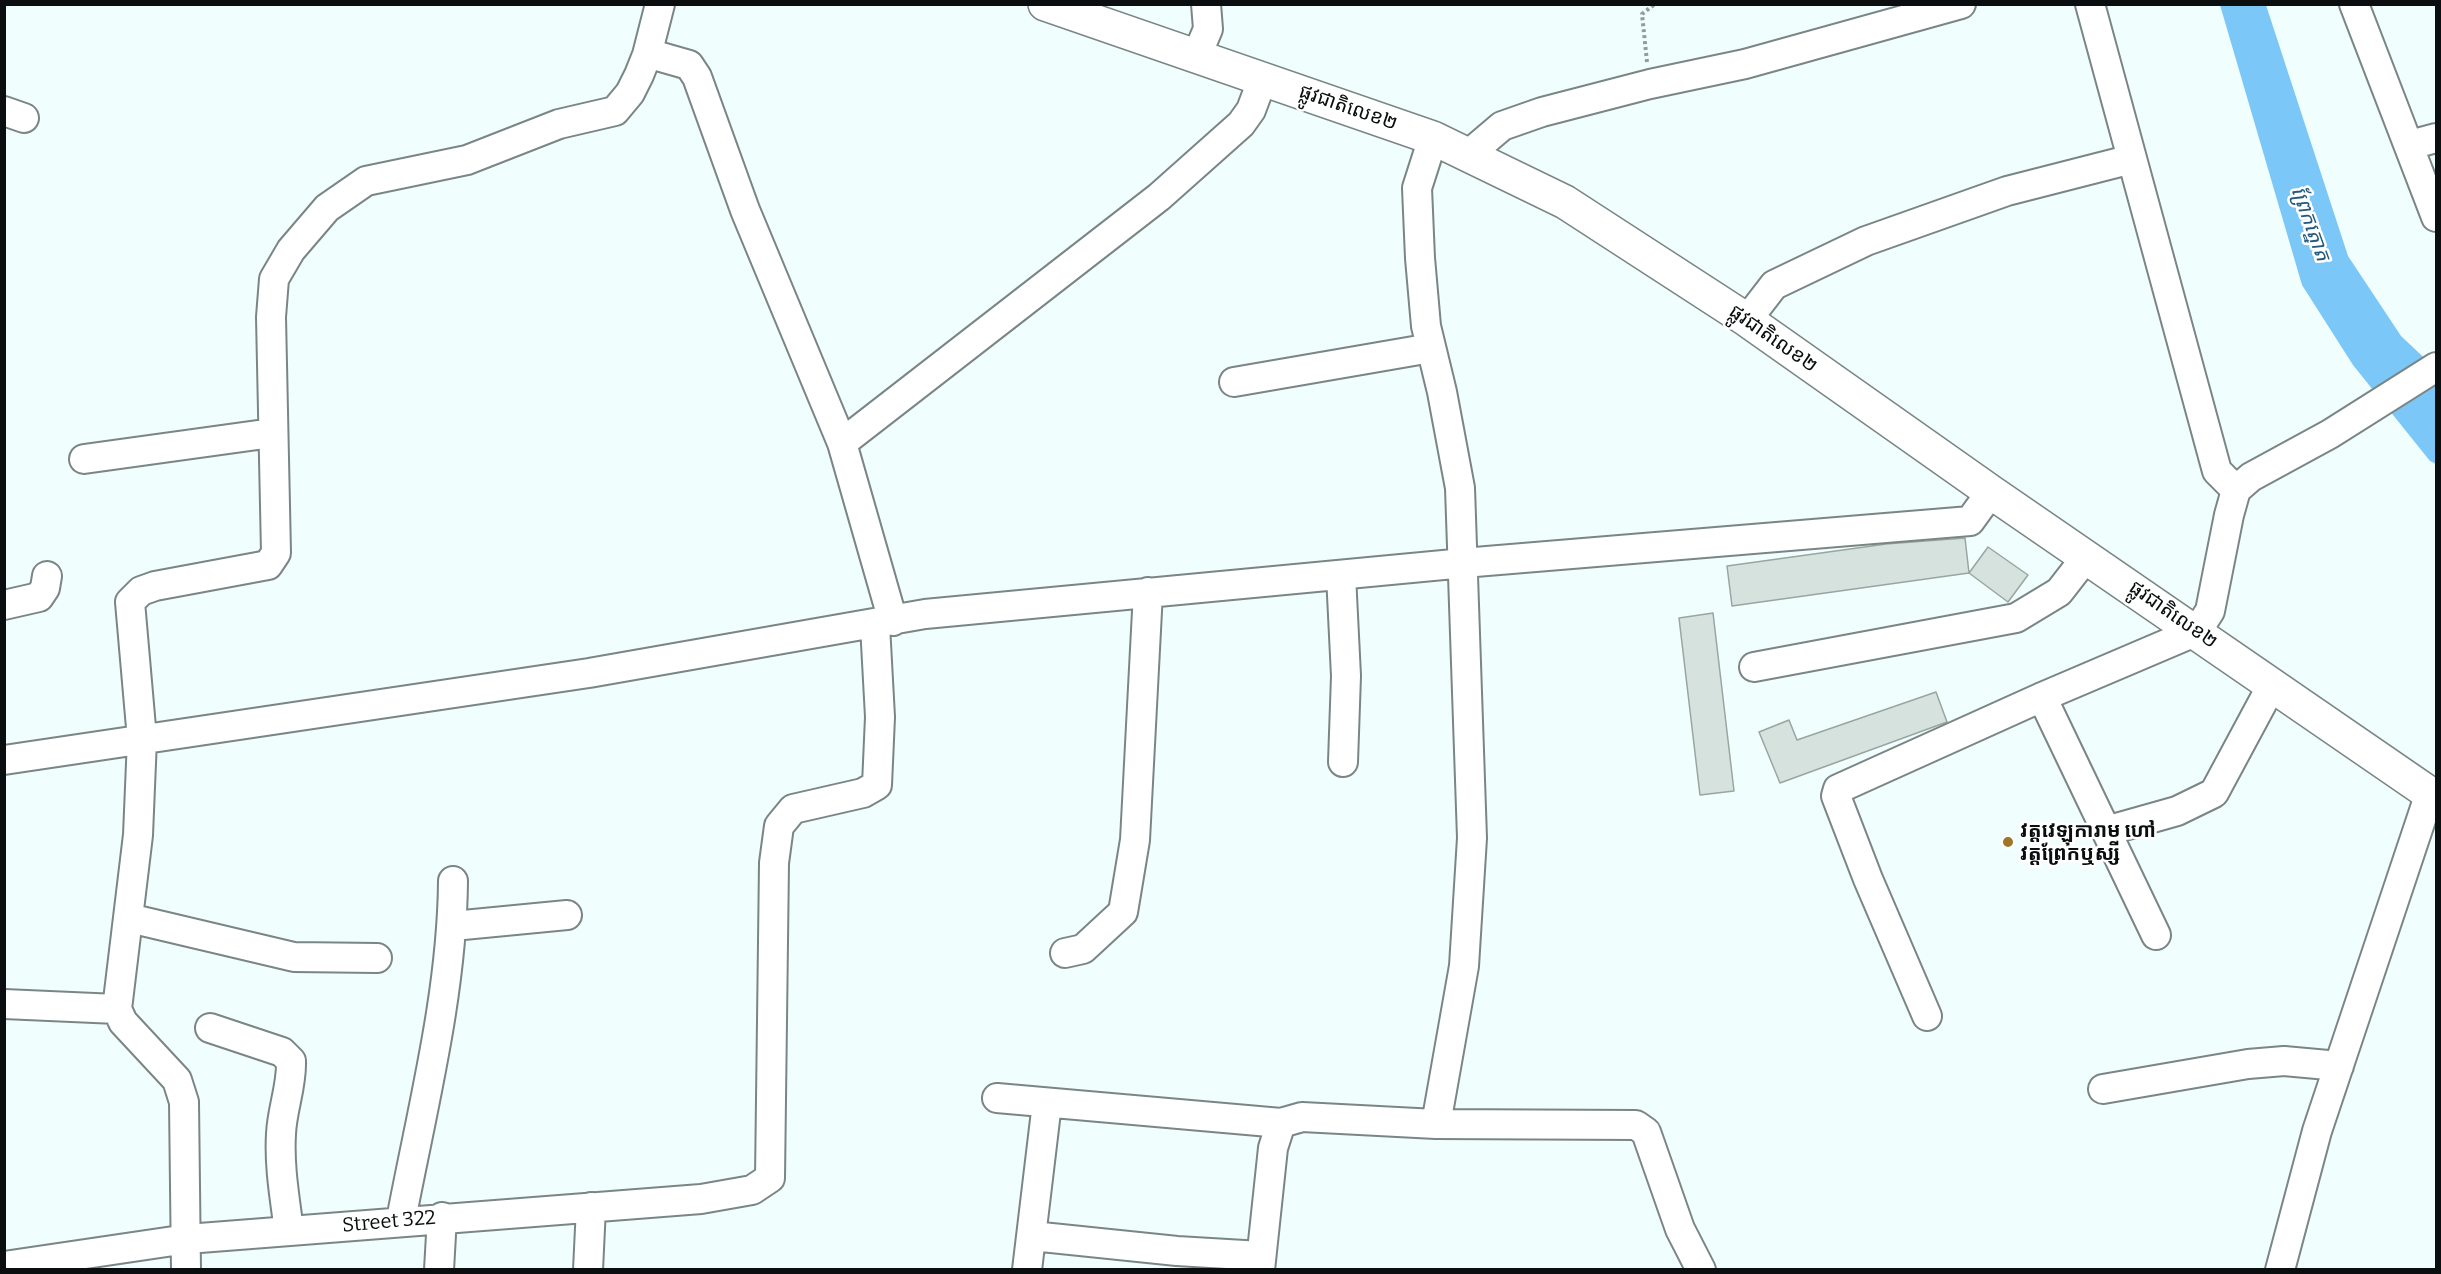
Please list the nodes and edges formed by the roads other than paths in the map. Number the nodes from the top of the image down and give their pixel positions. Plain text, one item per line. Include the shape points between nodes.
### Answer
1 (660, 4) edge
2 (1045, 4) edge
3 (1206, 4) edge
4 (1961, 4) edge
5 (2090, 4) edge
6 (2354, 4) edge
7 (1197, 55) junction
8 (661, 57) dead end
9 (1263, 78) junction
10 (1433, 138) junction
11 (2423, 141) edge
12 (1469, 154) junction
13 (2132, 159) junction
14 (2436, 217) edge
15 (1747, 320) junction
16 (1431, 348) junction
17 (2436, 367) edge
18 (1234, 382) dead end
19 (272, 433) junction
20 (842, 443) junction
21 (84, 459) dead end
22 (2236, 490) junction
23 (1991, 492) junction
24 (2087, 556) junction
25 (1463, 563) junction
26 (1341, 575) junction
27 (47, 576) dead end
28 (1148, 592) junction
29 (4, 605) edge
30 (884, 623) junction
31 (2197, 631) junction
32 (1754, 667) dead end
33 (2272, 686) junction
34 (2042, 697) junction
35 (142, 739) junction
36 (4, 760) edge
37 (1342, 762) dead end
38 (2433, 795) edge
39 (2106, 831) junction
40 (453, 881) dead end
41 (567, 915) dead end
42 (129, 918) junction
43 (453, 926) junction
44 (2156, 935) dead end
45 (1065, 953) dead end
46 (377, 958) dead end
47 (4, 1004) edge
48 (117, 1009) junction
49 (1927, 1016) dead end
50 (210, 1028) dead end
51 (2339, 1066) junction
52 (2103, 1089) dead end
53 (996, 1098) dead end
54 (1047, 1103) junction
55 (1281, 1123) junction
56 (1436, 1124) junction
57 (591, 1207) junction
58 (442, 1217) junction
59 (401, 1220) junction
60 (289, 1231) junction
61 (1032, 1236) junction
62 (187, 1239) junction
63 (1176, 1260) edge
64 (1261, 1263) edge
65 (4, 1266) edge
66 (186, 1269) edge
67 (439, 1269) edge
68 (588, 1269) edge
69 (1027, 1269) edge
70 (1701, 1269) edge
71 (2280, 1269) edge

1 - 19 street via 643,65 630,93 615,111 559,124 467,160 366,181 327,208 291,250 274,279
2 - 7 highway, ផ្លូវជាតិលេខ២
3 - 7 street via 1208,29
4 - 12 street via 1745,64 1542,112 1502,126
5 - 13 street
6 - 11 street
7 - 9 highway, ផ្លូវជាតិលេខ២
8 - 20 street via 689,65 697,77 744,210
9 - 10 highway, ផ្លូវជាតិលេខ២
9 - 20 street via 1241,124 1159,198
10 - 12 highway, ផ្លូវជាតិលេខ២
10 - 16 street via 1417,188 1426,326
11 - 14 street
12 - 15 highway, ផ្លូវជាតិលេខ២ via 1565,202
13 - 15 street via 2007,191 1866,241 1774,285
13 - 22 street via 2217,471
15 - 23 highway, ផ្លូវជាតិលេខ២
16 - 18 street
16 - 25 street via 1460,488
17 - 22 street via 2355,419 2251,477
19 - 21 street
19 - 35 street via 276,553 268,565 155,586 141,591 130,602
20 - 30 street
22 - 31 street via 2210,611
23 - 24 highway, ផ្លូវជាតិលេខ២
23 - 25 street via 1970,521
24 - 31 highway, ផ្លូវជាតិលេខ២
24 - 32 street via 2059,592 2016,618
25 - 26 street
25 - 56 street via 1472,838 1464,966
26 - 28 street
26 - 37 street via 1346,676
27 - 29 street via 39,597
28 - 30 street via 991,607
28 - 45 street via 1135,840 1123,912 1083,949
30 - 35 street via 589,673
30 - 57 street, Street 322 via 877,785 793,809 779,826 774,862 770,1178 752,1190 701,1199
31 - 33 highway, ផ្លូវជាតិលេខ២
31 - 34 street
33 - 38 highway, ផ្លូវជាតិលេខ២
33 - 39 street via 2214,793 2177,812
34 - 39 street
34 - 49 street via 1838,789 1836,796 1868,879
35 - 36 street
35 - 42 street
38 - 51 street
39 - 44 street
40 - 43 street
41 - 43 street
42 - 46 street via 294,957
42 - 48 street
43 - 59 street via 441,1012
47 - 48 street
48 - 62 street via 123,1022 177,1080 184,1102
50 - 60 street via 282,1052 291,1061 280,1159
51 - 52 street via 2284,1061 2248,1064
51 - 71 street
53 - 54 street
54 - 55 street
54 - 61 street
55 - 56 street via 1302,1117
55 - 64 street via 1273,1148
56 - 70 street via 1636,1125 1646,1132 1680,1229
57 - 58 street, Street 322
57 - 68 street
58 - 59 street, Street 322
58 - 67 street
59 - 60 street, Street 322
60 - 62 street, Street 322
61 - 63 street
61 - 69 street
62 - 65 street, Street 322
62 - 66 street
63 - 64 street

